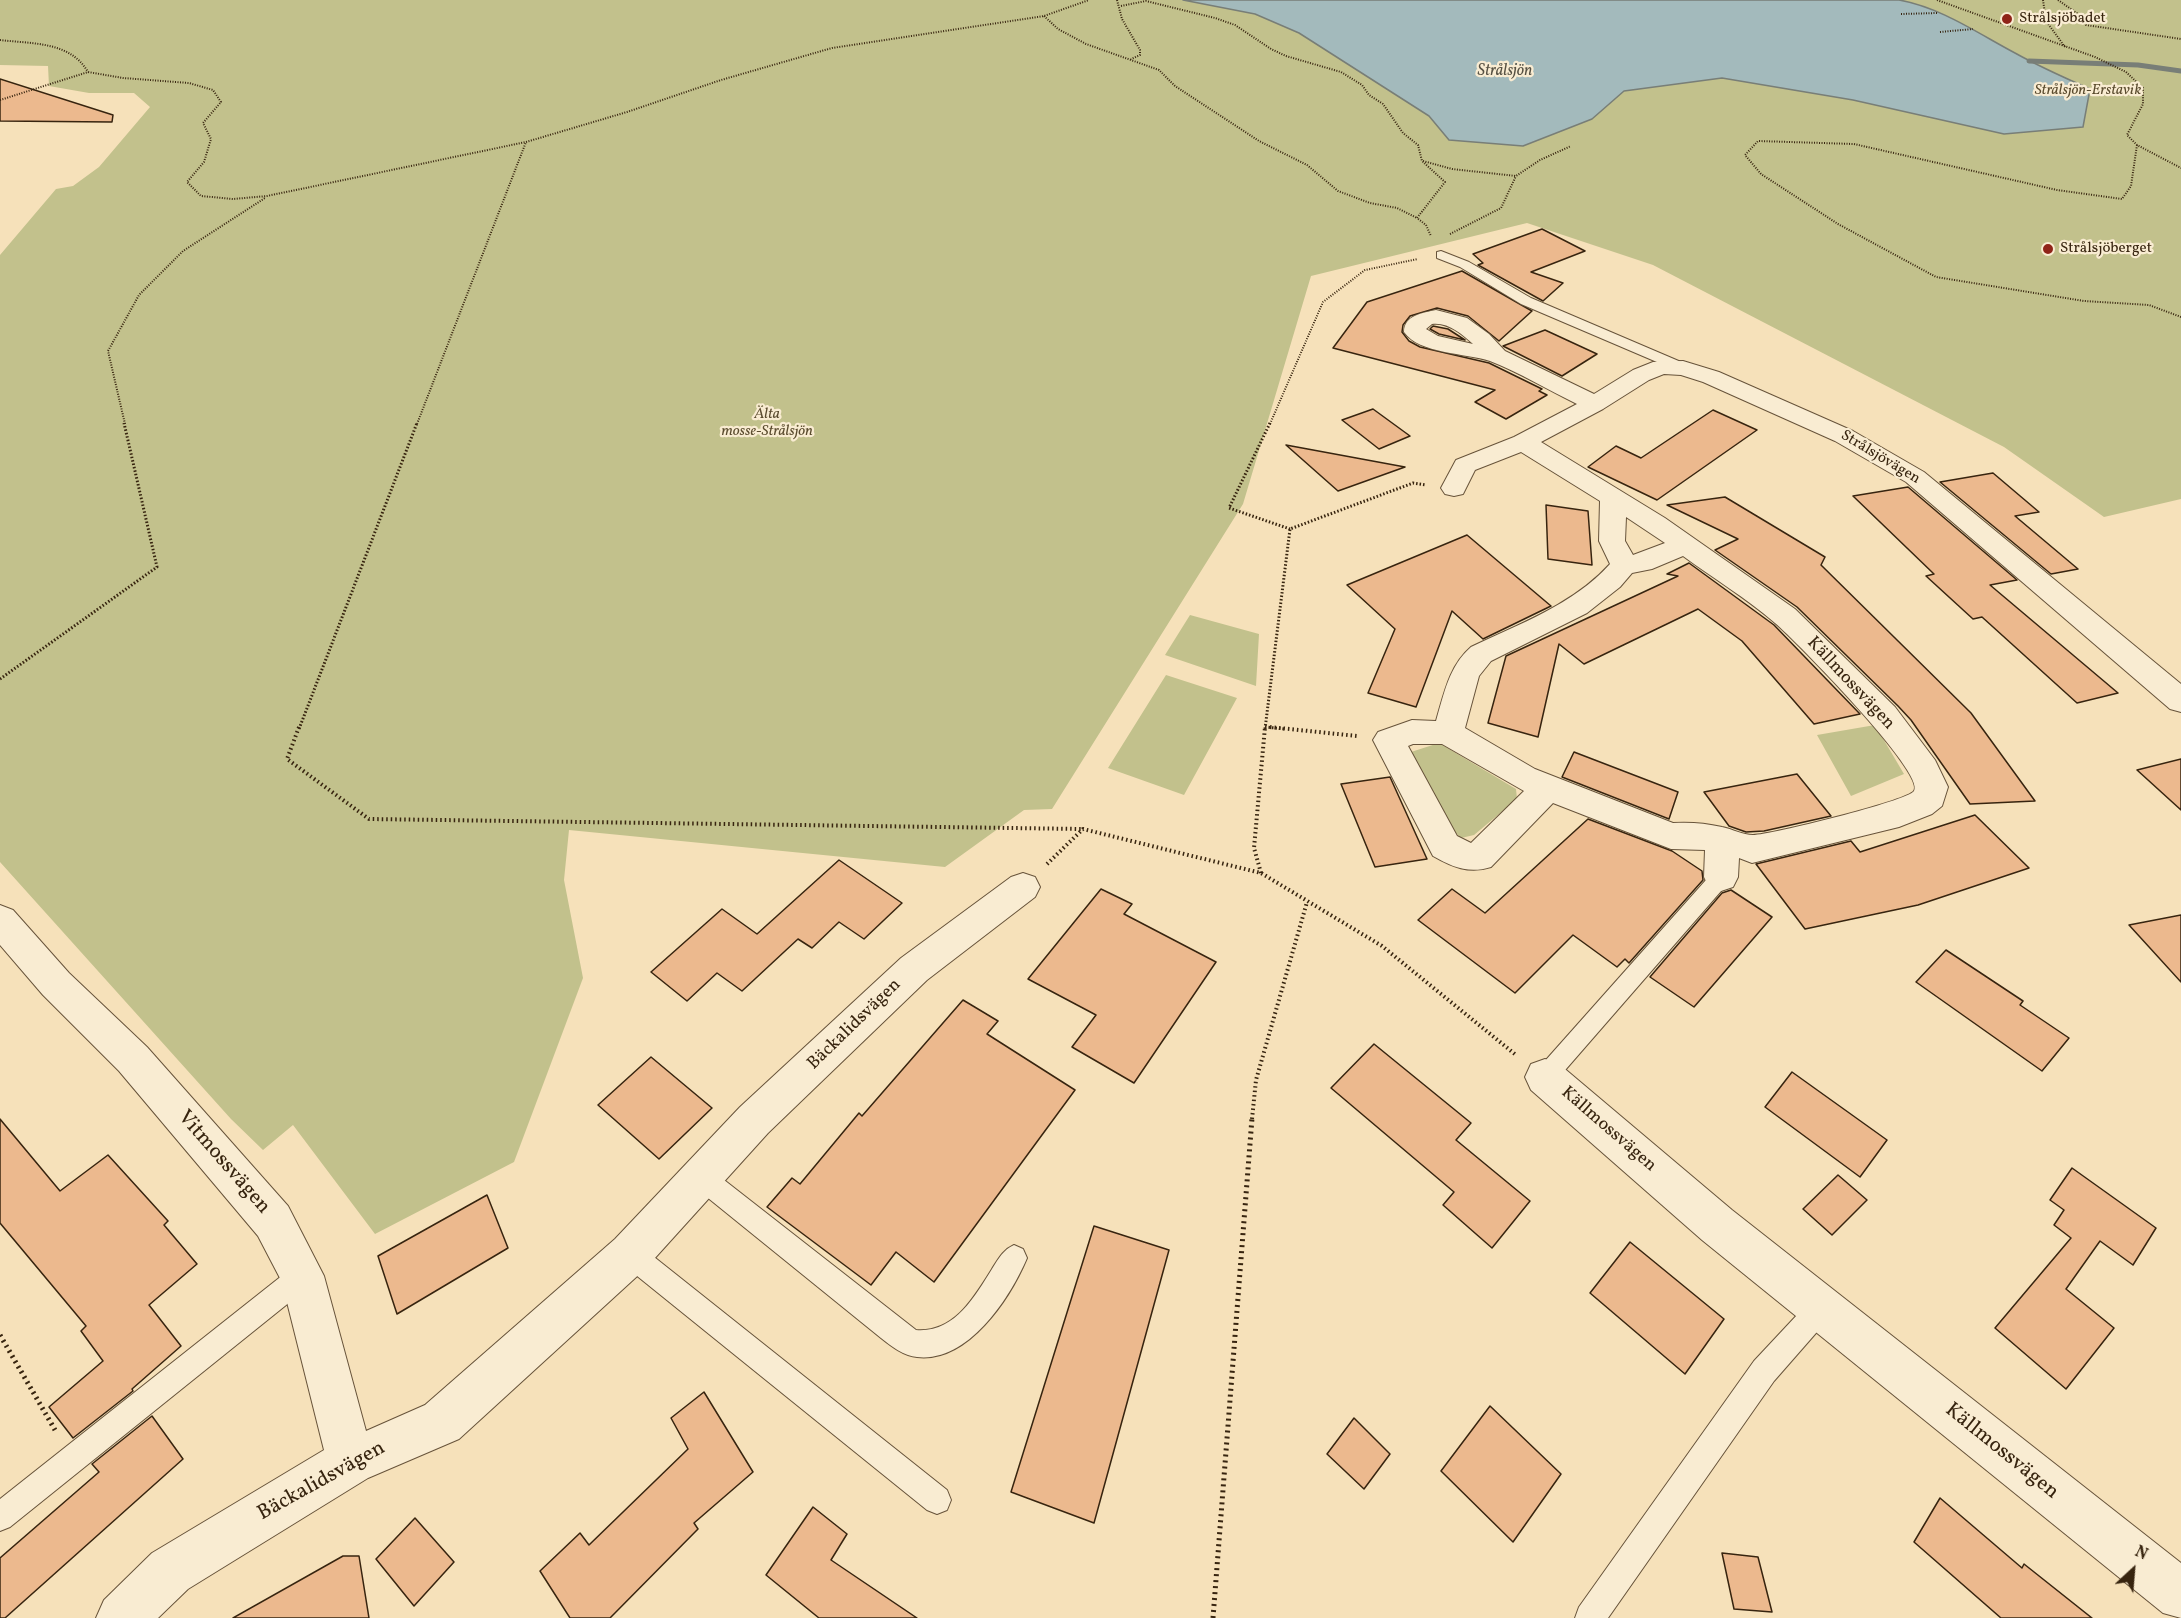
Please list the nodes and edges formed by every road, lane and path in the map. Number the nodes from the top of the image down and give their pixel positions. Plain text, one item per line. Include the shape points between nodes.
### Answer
1 (1089, 0) edge
2 (1117, 0) edge
3 (1937, 0) edge
4 (2043, 0) edge
5 (2058, 0) edge
6 (1121, 6) junction
7 (1938, 13) dead end
8 (1901, 15) dead end
9 (1044, 16) junction
10 (1973, 29) dead end
11 (1940, 32) dead end
12 (2181, 39) edge
13 (0, 40) edge
14 (2066, 47) junction
15 (1131, 59) junction
16 (88, 72) junction
17 (0, 100) edge
18 (526, 142) junction
19 (2137, 145) junction
20 (1571, 146) dead end
21 (1422, 161) junction
22 (2181, 168) edge
23 (1516, 176) junction
24 (267, 196) junction
25 (1417, 218) junction
26 (1434, 242) junction
27 (1441, 255) joint
28 (1424, 257) junction
29 (2181, 317) edge
30 (1497, 356) dead end
31 (1683, 368) junction
32 (1594, 404) junction
33 (1523, 442) junction
34 (1454, 488) joint
35 (1613, 500) junction
36 (1290, 529) junction
37 (1684, 545) junction
38 (1624, 565) junction
39 (0, 680) edge
40 (2181, 701) edge
41 (1266, 727) junction
42 (1448, 733) junction
43 (1389, 740) junction
44 (1548, 787) junction
45 (1083, 829) junction
46 (1722, 840) junction
47 (1261, 873) junction
48 (1721, 877) joint
49 (1023, 887) joint
50 (1307, 902) junction
51 (0, 920) edge
52 (1545, 1077) junction
53 (701, 1177) junction
54 (630, 1254) junction
55 (1014, 1258) dead end
56 (302, 1276) junction
57 (1821, 1308) junction
58 (0, 1335) edge
59 (72, 1459) junction
60 (351, 1461) junction
61 (937, 1500) dead end
62 (0, 1517) edge
63 (2181, 1595) edge
64 (122, 1618) edge
65 (1213, 1618) edge
66 (1590, 1618) edge

1 - 9 path
2 - 6 path
3 - 14 path
4 - 14 path via 2046,21
5 - 12 path via 2078,14 2085,25
6 - 15 path via 1122,18 1141,47 1140,56
6 - 21 path via 1146,2 1215,18 1235,25 1286,56 1341,72 1383,104 1402,133 1418,145
7 - 8 path
9 - 15 path via 1058,29 1086,44
9 - 18 path via 832,48
10 - 11 path
13 - 16 path via 66,50 84,61
14 - 19 path via 2126,72 2143,88 2143,104 2127,135
15 - 25 path via 1159,70 1175,86 1259,141 1307,165 1338,191
16 - 17 path
16 - 24 path via 189,83 213,90 221,102 203,123 211,139 209,147 204,162 187,182 201,196
18 - 24 path
18 - 45 path via 287,759 369,819
19 - 22 path
19 - 29 path via 2131,186 2122,199 2040,188 1865,146 1758,141 1744,154 1761,174 1838,224 1936,277 2084,301 2149,305
20 - 23 path
21 - 23 path via 1452,169
21 - 25 path via 1445,182
23 - 26 path via 1501,207
24 - 39 path via 183,251 139,295 108,351 157,567
25 - 26 path via 1426,225
26 - 28 path
27 - 28 path
27 - 31 lane via 1487,275 1502,289 1526,301
28 - 36 path via 1365,270 1323,302 1229,508
30 - 32 street
31 - 32 street, Strålsjövägen via 1661,367 1641,375
31 - 40 street, Strålsjövägen via 1844,435 1915,477
32 - 33 street, Strålsjövägen
33 - 34 street, Strålsjövägen via 1465,465
33 - 35 street
34 - 36 path via 1413,483
35 - 37 street
35 - 38 street via 1612,541
36 - 41 path
37 - 38 street via 1642,563
37 - 46 street, Källmossvägen via 1785,616 1884,716 1924,769 1932,787 1930,797 1920,805 1887,818 1752,849
38 - 42 street via 1600,592 1480,654 1470,664
41 - 43 path
41 - 47 path via 1254,848
42 - 43 street, Källmossvägen via 1412,732
42 - 44 street, Källmossvägen via 1524,778
43 - 44 street via 1445,846 1468,857 1479,857
44 - 46 street, Källmossvägen via 1671,836
45 - 47 path
45 - 49 path
46 - 48 street, Källmossvägen
47 - 50 path
48 - 52 lane, Källmossvägen
49 - 53 street, Bäckalidsvägen via 914,969 754,1120
50 - 52 path via 1382,946
50 - 65 path via 1257,1080 1247,1160
51 - 56 street, Vitmossvägen via 56,984 133,1059 273,1221
52 - 57 street, Källmossvägen via 1717,1225
53 - 54 street, Bäckalidsvägen
53 - 55 lane via 890,1329 917,1345 946,1341 967,1327
54 - 60 street, Bäckalidsvägen via 442,1422
54 - 61 lane
56 - 59 lane
56 - 60 street, Vitmossvägen
57 - 63 street, Källmossvägen
57 - 66 lane via 1764,1371
58 - 59 path
59 - 62 lane
60 - 64 street, Bäckalidsvägen via 170,1571

